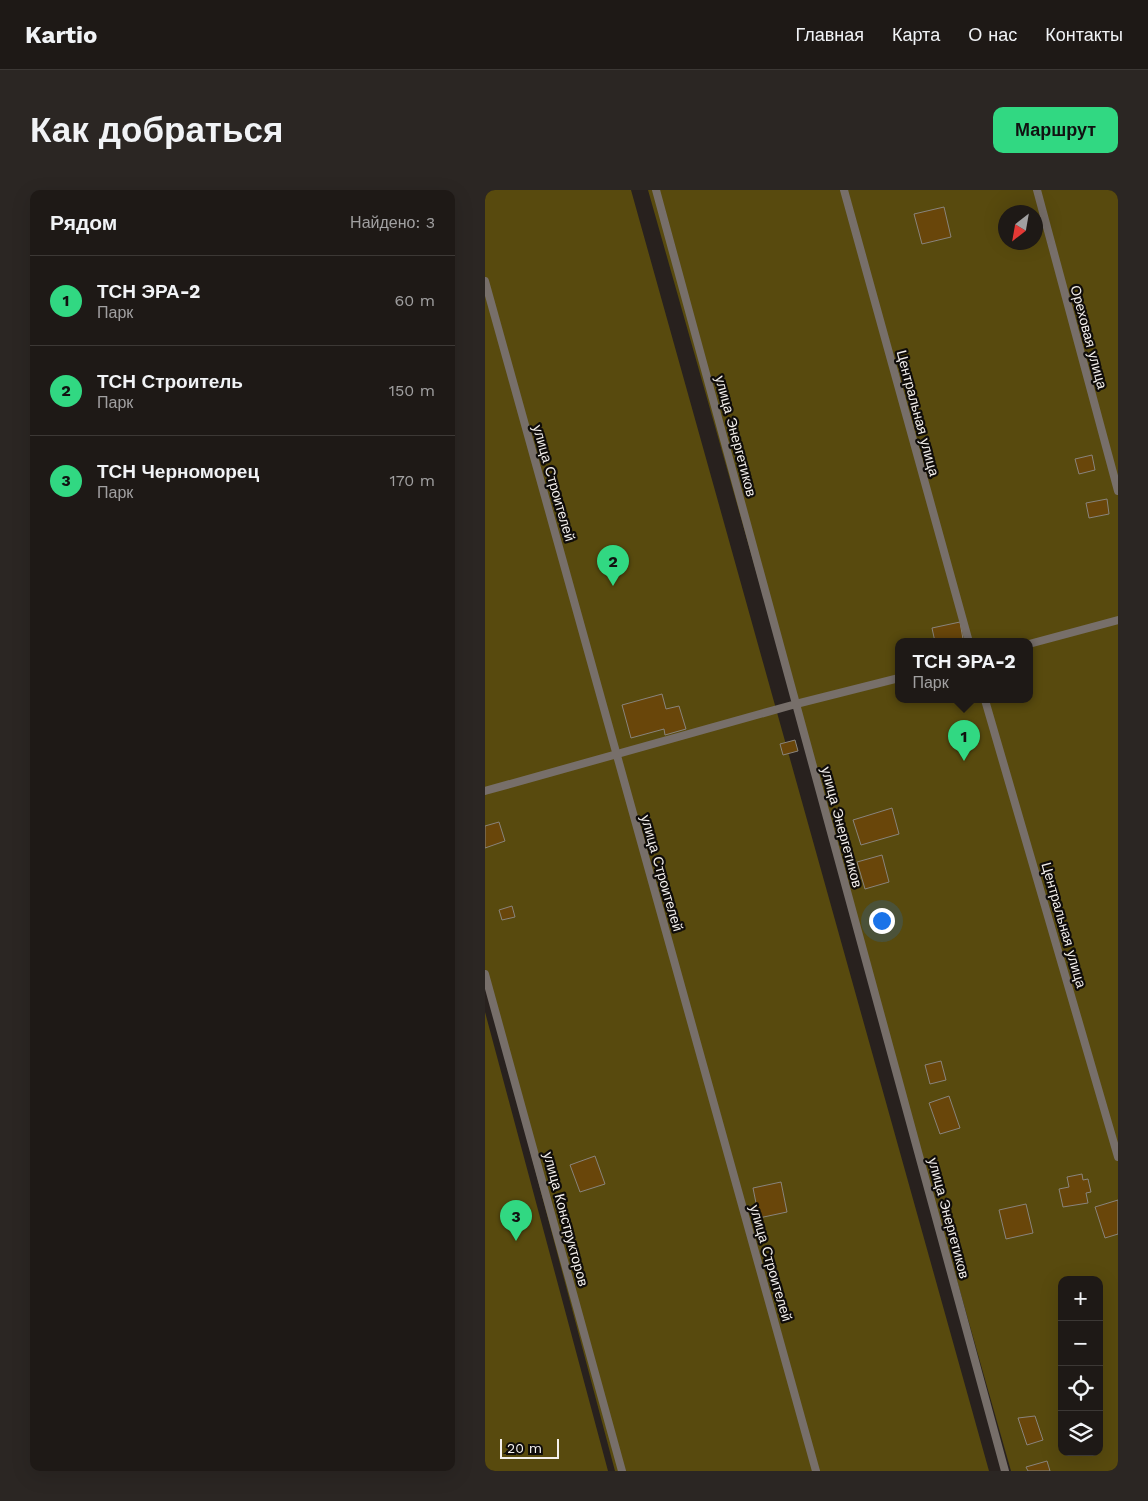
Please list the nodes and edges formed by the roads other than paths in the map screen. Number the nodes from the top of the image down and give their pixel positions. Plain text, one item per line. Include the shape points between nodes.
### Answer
1 (656, 190) edge
2 (844, 190) edge
3 (1037, 190) edge
4 (485, 281) edge
5 (1118, 491) edge
6 (1118, 620) edge
7 (968, 638) edge
8 (1033, 643) edge
9 (895, 679) edge
10 (986, 703) edge
11 (796, 704) junction
12 (617, 755) junction
13 (485, 791) edge
14 (485, 974) edge
15 (1118, 1157) edge
16 (622, 1471) edge
17 (816, 1471) edge
18 (1005, 1471) edge

1 - 11 lane, улица Энергетиков
2 - 7 lane, Центральная улица
3 - 5 lane, Ореховая улица
4 - 12 lane, улица Строителей
6 - 8 lane
9 - 11 lane
10 - 15 lane, Центральная улица
11 - 12 lane
11 - 18 lane, улица Энергетиков
12 - 13 lane
12 - 17 lane, улица Строителей
14 - 16 lane, улица Конструкторов

